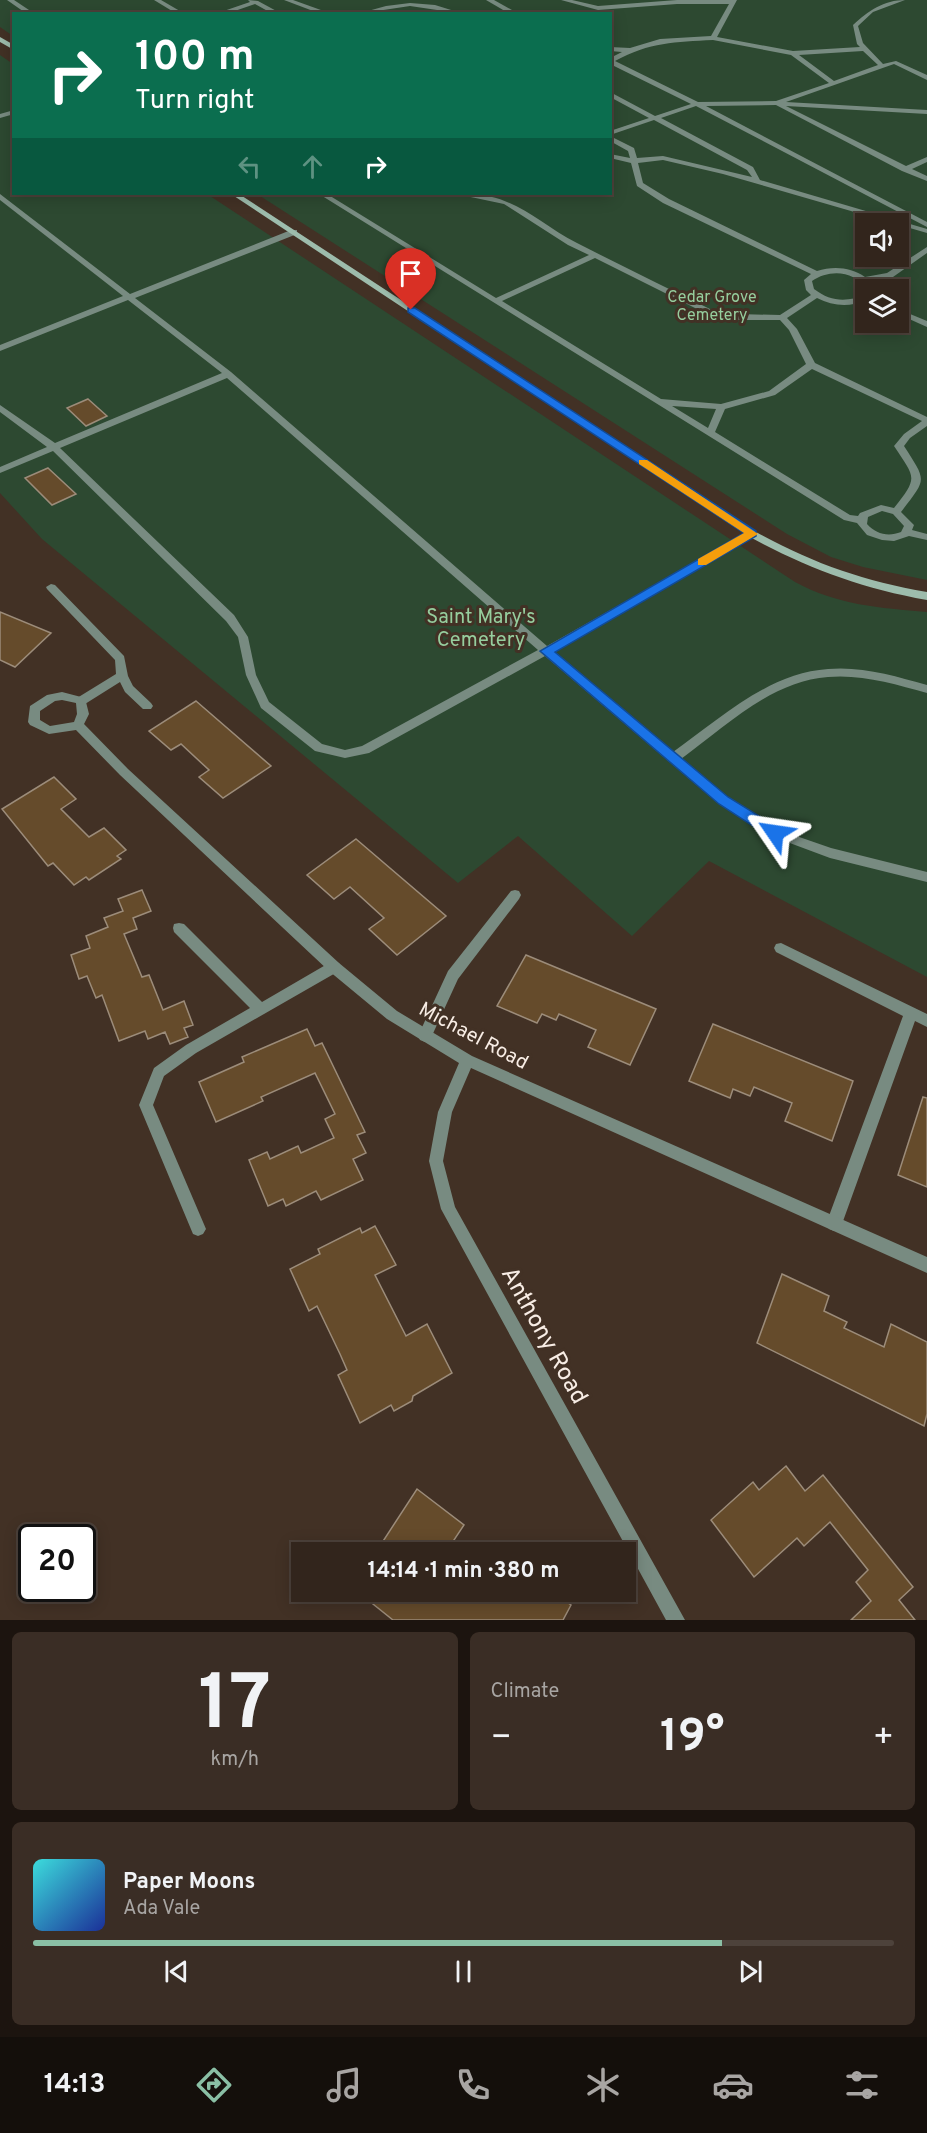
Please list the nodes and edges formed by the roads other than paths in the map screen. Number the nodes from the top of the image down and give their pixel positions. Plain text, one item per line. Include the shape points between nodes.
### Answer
1 (10, 0) edge
2 (157, 0) edge
3 (286, 0) edge
4 (489, 0) edge
5 (564, 0) edge
6 (902, 0) edge
7 (254, 1) edge
8 (733, 1) edge
9 (303, 7) junction
10 (29, 12) edge
11 (178, 12) edge
12 (224, 12) edge
13 (286, 12) edge
14 (322, 12) edge
15 (366, 12) edge
16 (456, 12) edge
17 (512, 12) edge
18 (713, 38) junction
19 (612, 49) edge
20 (865, 49) junction
21 (630, 50) junction
22 (793, 53) junction
23 (612, 60) edge
24 (612, 62) edge
25 (882, 66) junction
26 (927, 78) edge
27 (832, 82) junction
28 (612, 95) edge
29 (775, 103) junction
30 (697, 104) junction
31 (927, 112) edge
32 (657, 118) junction
33 (612, 132) edge
34 (612, 139) edge
35 (612, 156) edge
36 (927, 159) edge
37 (632, 161) junction
38 (612, 162) edge
39 (905, 169) junction
40 (927, 179) edge
41 (758, 182) junction
42 (237, 195) edge
43 (325, 195) edge
44 (474, 195) edge
45 (513, 195) edge
46 (0, 196) edge
47 (506, 201) junction
48 (927, 225) edge
49 (927, 231) edge
50 (294, 232) junction
51 (927, 249) edge
52 (595, 255) junction
53 (816, 274) junction
54 (861, 279) edge
55 (869, 279) edge
56 (816, 295) junction
57 (127, 298) junction
58 (855, 300) edge
59 (496, 301) junction
60 (909, 316) edge
61 (782, 318) junction
62 (927, 324) edge
63 (0, 348) edge
64 (811, 365) junction
65 (228, 374) junction
66 (659, 402) junction
67 (721, 407) junction
68 (0, 408) edge
69 (927, 421) edge
70 (710, 434) junction
71 (54, 447) junction
72 (0, 470) edge
73 (896, 512) junction
74 (861, 520) junction
75 (906, 532) junction
76 (752, 534) junction
77 (927, 537) edge
78 (51, 587) dead end
79 (927, 596) edge
80 (546, 651) junction
81 (122, 676) junction
82 (927, 689) edge
83 (81, 701) junction
84 (147, 706) dead end
85 (78, 725) junction
86 (672, 759) junction
87 (927, 877) edge
88 (515, 895) dead end
89 (179, 928) dead end
90 (781, 948) dead end
91 (334, 967) junction
92 (260, 1009) junction
93 (911, 1013) junction
94 (927, 1021) edge
95 (425, 1036) junction
96 (467, 1060) junction
97 (834, 1224) junction
98 (198, 1229) dead end
99 (927, 1265) edge
100 (676, 1620) edge

1 - 10 street
2 - 11 street
3 - 9 street
4 - 17 street
5 - 8 street via 598,8
6 - 20 street via 871,11 855,26
7 - 12 street
7 - 13 street
8 - 18 street
9 - 13 street
9 - 14 street
15 - 16 street via 392,4 419,2
18 - 21 street via 660,41
18 - 22 street
19 - 21 street
20 - 22 street
20 - 25 street
21 - 23 street
22 - 27 street
24 - 30 street
25 - 26 street via 894,62
25 - 27 street
27 - 29 street
28 - 32 street
29 - 30 street
29 - 31 street
29 - 39 street
30 - 32 street
30 - 48 street
32 - 33 street
32 - 41 street via 750,169
34 - 37 street via 631,150
35 - 37 street
36 - 39 street
37 - 38 street
37 - 41 street via 663,158
37 - 53 street via 640,184 666,201
39 - 40 street
41 - 49 street
42 - 50 main road
43 - 59 street
44 - 47 street
45 - 47 street
46 - 57 street
47 - 52 street
50 - 57 street
50 - 76 main road
51 - 55 street via 890,275
52 - 59 street
52 - 61 street via 710,312
53 - 54 street via 838,271
53 - 56 street via 807,285
56 - 58 street via 845,303
56 - 61 street
57 - 63 street
57 - 65 street
59 - 66 street
60 - 62 street
61 - 64 street via 793,330
64 - 67 street via 772,393
64 - 69 street
65 - 71 street
65 - 80 street
66 - 67 street
66 - 70 street
67 - 70 street
68 - 71 street
69 - 73 street via 899,446 918,474 916,487
70 - 74 street via 847,518
71 - 72 street
71 - 80 street via 230,618 243,637 251,675 265,705 319,748 345,754 365,750
73 - 74 street via 873,509
73 - 75 street via 907,520
74 - 75 street via 865,529 878,536 893,538
75 - 77 street
76 - 79 main road via 842,578
76 - 80 street
78 - 81 street via 120,659
80 - 86 street
81 - 83 street
81 - 84 street
82 - 86 street via 890,678 838,672 796,679 753,702
83 - 85 street via 83,714
83 - 85 street via 69,694 50,697 34,710 34,722 50,730
85 - 91 street, Michael Road
86 - 87 street via 723,801 775,833 830,854
88 - 95 street via 453,975
89 - 92 street
90 - 93 street
91 - 92 street
91 - 95 street, Michael Road via 392,1015
92 - 98 street via 159,1072 146,1105
93 - 94 street
93 - 97 street
95 - 96 street, Michael Road
96 - 97 street, Michael Road
96 - 100 street, Anthony Road via 445,1112 436,1161 448,1209
97 - 99 street, Michael Road

